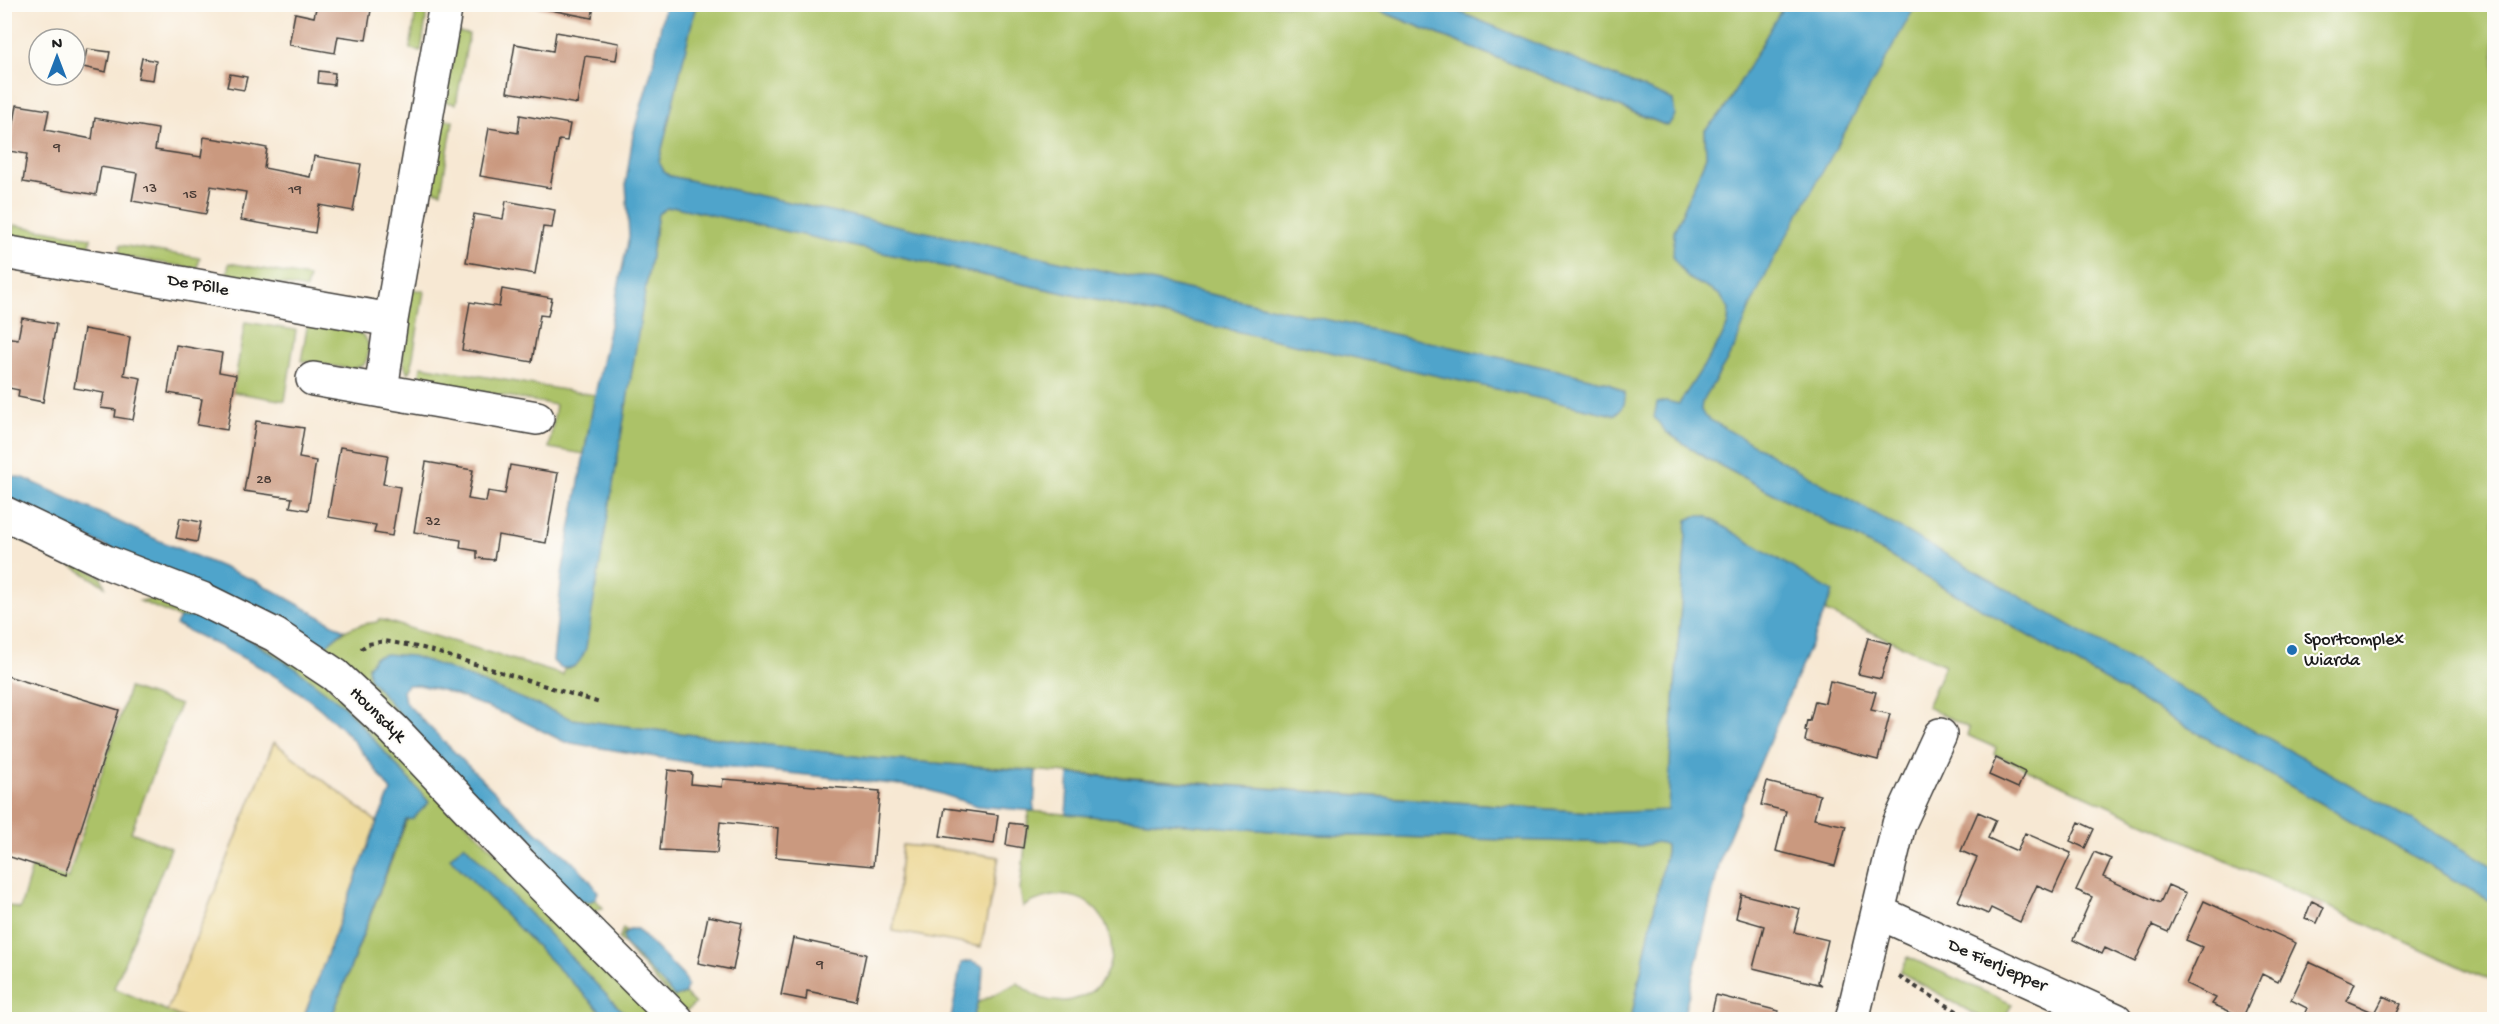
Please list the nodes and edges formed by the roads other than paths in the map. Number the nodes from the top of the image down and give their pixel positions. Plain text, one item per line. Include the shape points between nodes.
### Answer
1 (446, 4) edge
2 (4, 252) edge
3 (391, 320) junction
4 (313, 379) dead end
5 (381, 391) junction
6 (537, 418) dead end
7 (4, 513) edge
8 (1940, 735) dead end
9 (1878, 912) junction
10 (676, 1020) edge
11 (1852, 1020) edge
12 (2116, 1020) edge

1 - 3 street
2 - 3 street, De Pôlle
3 - 5 street
4 - 5 street
5 - 6 street
7 - 10 street, Hounsdyk via 106,562 213,604 275,635 335,675 394,730
8 - 9 street via 1899,824
9 - 11 street
9 - 12 street, De Fierljepper

